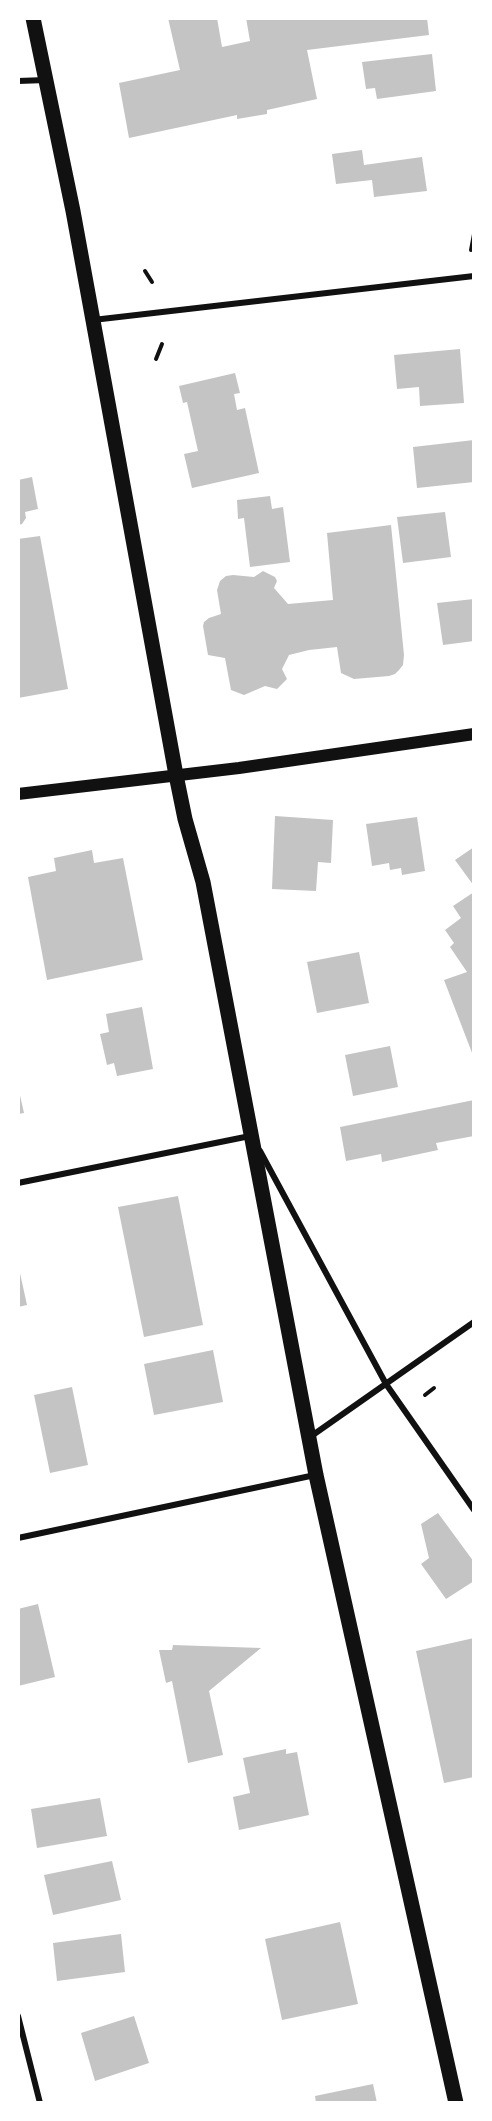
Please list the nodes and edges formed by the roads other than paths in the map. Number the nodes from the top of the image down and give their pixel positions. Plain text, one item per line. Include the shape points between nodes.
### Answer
1 (33, 18) edge
2 (47, 80) junction
3 (18, 81) edge
4 (474, 276) edge
5 (93, 320) junction
6 (474, 734) edge
7 (177, 776) junction
8 (18, 794) edge
9 (251, 1136) junction
10 (18, 1183) edge
11 (474, 1322) edge
12 (386, 1384) junction
13 (309, 1437) junction
14 (316, 1475) junction
15 (474, 1510) edge
16 (18, 1538) edge
17 (18, 2016) edge
18 (40, 2103) edge
19 (456, 2103) edge

1 - 2 main road
2 - 3 street
2 - 5 main road
4 - 5 street
5 - 7 main road
6 - 7 main road
7 - 8 main road
7 - 9 main road via 203,882
9 - 10 street
9 - 12 street
9 - 13 main road
11 - 12 street
12 - 13 street
12 - 15 street
13 - 14 main road
14 - 16 street
14 - 19 main road
17 - 18 street

